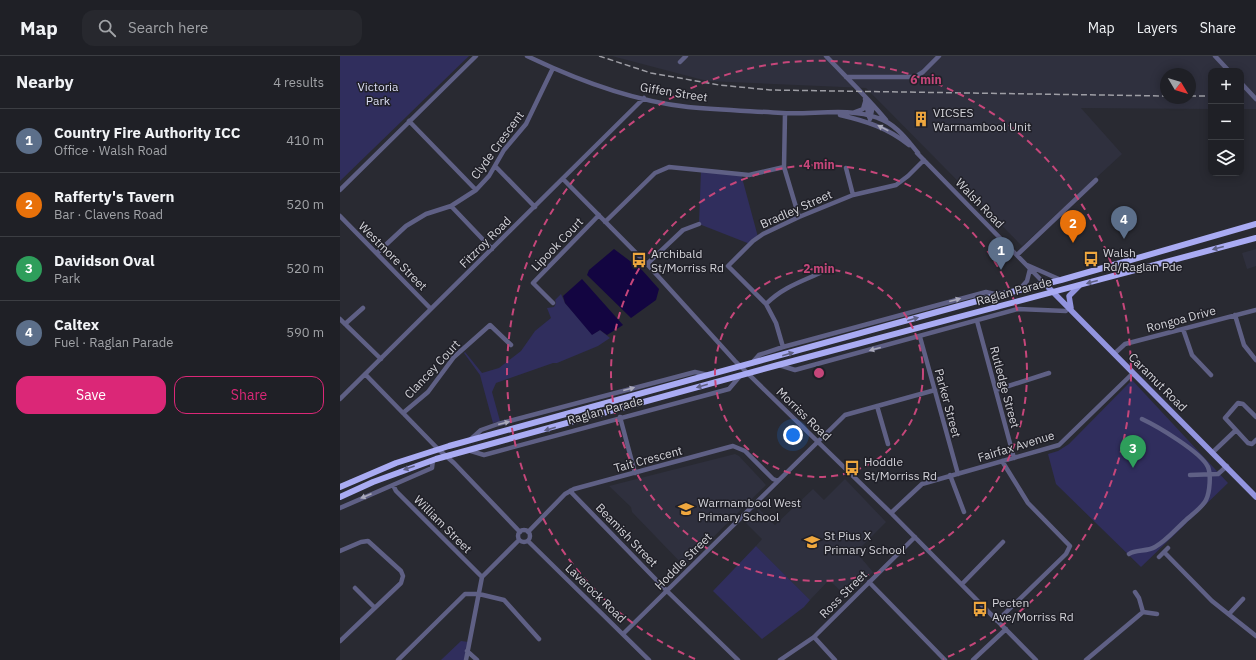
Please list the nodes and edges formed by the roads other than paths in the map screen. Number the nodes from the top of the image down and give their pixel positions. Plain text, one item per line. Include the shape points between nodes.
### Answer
1 (476, 56) edge
2 (527, 56) edge
3 (686, 56) edge
4 (826, 56) edge
5 (939, 56) edge
6 (1215, 56) edge
7 (680, 62) dead end
8 (553, 68) junction
9 (1226, 68) edge
10 (846, 77) junction
11 (1244, 86) edge
12 (644, 98) junction
13 (864, 98) junction
14 (1256, 99) edge
15 (870, 102) junction
16 (851, 113) junction
17 (784, 114) junction
18 (826, 114) junction
19 (870, 115) junction
20 (409, 122) junction
21 (869, 122) junction
22 (889, 123) junction
23 (918, 153) junction
24 (924, 160) junction
25 (495, 166) junction
26 (784, 168) junction
27 (846, 168) dead end
28 (563, 179) junction
29 (1096, 180) dead end
30 (340, 190) edge
31 (476, 190) junction
32 (853, 195) junction
33 (451, 206) junction
34 (535, 207) junction
35 (599, 215) junction
36 (340, 216) edge
37 (799, 217) junction
38 (605, 222) junction
39 (699, 224) dead end
40 (1256, 224) edge
41 (1256, 238) edge
42 (492, 250) junction
43 (377, 253) junction
44 (1017, 255) junction
45 (647, 264) junction
46 (1026, 264) junction
47 (1030, 269) junction
48 (820, 274) dead end
49 (1061, 280) junction
50 (1044, 283) junction
51 (1079, 285) junction
52 (1017, 290) junction
53 (1053, 292) junction
54 (1000, 295) junction
55 (1018, 302) junction
56 (553, 304) dead end
57 (766, 304) junction
58 (363, 308) dead end
59 (431, 309) junction
60 (1021, 309) junction
61 (1256, 310) edge
62 (1069, 311) junction
63 (1235, 315) junction
64 (340, 319) edge
65 (976, 321) junction
66 (346, 324) junction
67 (1183, 329) junction
68 (920, 337) junction
69 (511, 345) dead end
70 (783, 347) junction
71 (1114, 354) junction
72 (380, 359) junction
73 (1256, 360) edge
74 (750, 364) junction
75 (778, 365) junction
76 (741, 367) junction
77 (1133, 373) junction
78 (365, 374) junction
79 (748, 374) junction
80 (1049, 374) dead end
81 (1211, 375) dead end
82 (740, 376) junction
83 (934, 390) junction
84 (996, 390) junction
85 (340, 399) edge
86 (877, 406) junction
87 (403, 413) junction
88 (620, 417) junction
89 (1256, 417) edge
90 (1142, 418) dead end
91 (1235, 431) junction
92 (1256, 440) edge
93 (818, 442) junction
94 (888, 444) dead end
95 (438, 449) junction
96 (471, 451) junction
97 (1213, 452) junction
98 (447, 457) junction
99 (1014, 458) junction
100 (433, 460) junction
101 (1002, 461) junction
102 (1226, 466) junction
103 (635, 473) junction
104 (958, 474) junction
105 (1210, 474) junction
106 (950, 475) junction
107 (1190, 475) dead end
108 (778, 481) junction
109 (393, 485) junction
110 (340, 487) edge
111 (570, 491) junction
112 (340, 497) edge
113 (1256, 497) edge
114 (340, 508) edge
115 (964, 512) dead end
116 (892, 513) junction
117 (520, 532) junction
118 (528, 532) junction
119 (915, 537) junction
120 (519, 540) junction
121 (528, 541) junction
122 (1003, 542) dead end
123 (1168, 548) dead end
124 (340, 551) edge
125 (1164, 552) junction
126 (1129, 554) dead end
127 (1159, 557) dead end
128 (482, 576) junction
129 (869, 582) junction
130 (962, 584) junction
131 (355, 588) dead end
132 (667, 591) junction
133 (1135, 592) dead end
134 (478, 594) junction
135 (1243, 599) dead end
136 (375, 608) junction
137 (1143, 612) junction
138 (1157, 614) dead end
139 (1229, 614) junction
140 (997, 621) junction
141 (1006, 629) junction
142 (623, 634) junction
143 (1256, 636) edge
144 (341, 638) edge
145 (814, 638) junction
146 (539, 639) dead end
147 (467, 651) junction
148 (398, 660) edge
149 (466, 660) edge
150 (477, 660) edge
151 (649, 660) edge
152 (738, 660) edge
153 (780, 660) edge
154 (835, 660) edge
155 (944, 660) edge
156 (973, 660) edge
157 (1036, 660) edge
158 (1086, 660) edge

1 - 20 street
2 - 8 street, Giffen Street
3 - 7 street
4 - 10 street, Walsh Road
5 - 10 street via 915,77
6 - 9 street
8 - 12 street, Giffen Street via 619,92
8 - 25 street, Clyde Crescent via 533,112
10 - 13 street, Walsh Road
11 - 14 street
12 - 17 street, Giffen Street via 687,107
12 - 28 street, Fitzroy Road
13 - 15 street, Walsh Road
13 - 16 street via 865,105 862,110
13 - 19 street, Walsh Road
15 - 19 street
15 - 22 street, Walsh Road
16 - 18 street, Giffen Street
16 - 19 street, Giffen Street
17 - 18 street, Giffen Street
17 - 26 street
18 - 21 street, Giffen Street
19 - 21 street
19 - 22 street, Walsh Road
20 - 30 street
20 - 31 street
23 -> 21 street, Walsh Road via 892,133
22 - 23 street, Walsh Road
23 - 24 street, Walsh Road
24 - 32 street, Bradley Street via 896,185
24 - 44 street, Walsh Road
25 - 31 street, Clyde Crescent
25 - 34 street
26 - 37 street
26 - 38 street via 749,175 678,167 663,169
27 - 32 street
28 - 34 street, Fitzroy Road
28 - 35 street, Morriss Road
29 - 44 street
31 - 33 street, Clyde Crescent
32 - 37 street, Bradley Street
33 - 42 street
33 - 43 street, Clyde Crescent via 426,214 406,226
34 - 42 street, Fitzroy Road
35 - 38 street, Morriss Road
35 - 56 street, Lipook Court via 532,283
36 - 43 street, Westmore Street
37 - 57 street, Bradley Street via 753,241 728,266
38 - 45 street, Morriss Road
39 - 45 street via 683,230
40 - 49 highway, Raglan Parade
41 -> 51 highway, Raglan Parade
42 - 59 street, Fitzroy Road
43 - 59 street, Westmore Street
44 - 46 street, Walsh Road
45 - 76 street, Morriss Road
46 - 47 street, Walsh Road
46 - 49 street
47 - 50 street, Walsh Road
47 - 52 street via 1027,281
48 - 57 street via 785,288
49 - 50 highway, Raglan Parade
50 - 52 highway, Raglan Parade
50 - 53 main road, Caramut Road
51 - 53 highway, Raglan Parade
51 - 62 main road via 1068,298
52 - 54 highway, Raglan Parade
52 - 55 highway
53 - 55 highway, Raglan Parade
53 - 62 main road, Caramut Road
70 -> 54 street, Raglan Parade via 986,292
74 -> 54 highway, Raglan Parade
55 - 60 street
55 - 75 highway, Raglan Parade
57 - 70 street, Bradley Street via 776,323
58 - 66 street
59 - 72 street, Fitzroy Road
60 - 62 street, Raglan Parade
60 - 65 street, Raglan Parade
61 - 63 street, Rongoa Drive
62 - 71 main road, Caramut Road
63 - 67 street, Rongoa Drive
63 - 73 street via 1244,345
64 - 66 street
65 - 68 street, Raglan Parade
65 - 84 street, Rutledge Street
66 - 72 street
67 - 71 street, Rongoa Drive via 1125,344
67 - 81 street via 1192,355
68 -> 75 street, Raglan Parade via 795,370
68 - 83 street, Parker Street
69 - 87 street, Clancey Court via 490,325 454,357 428,392
70 - 74 street, Raglan Parade via 759,355
71 - 77 main road, Caramut Road
72 - 78 street, Fitzroy Road
74 - 76 highway, Raglan Parade
75 - 79 highway, Raglan Parade
76 - 79 street, Morriss Road
95 -> 76 highway, Raglan Parade
77 - 97 main road, Caramut Road
77 - 99 street, Fairfax Avenue via 1059,445
78 - 85 street, Fitzroy Road
78 - 87 street
79 - 82 highway, Raglan Parade
79 - 93 street, Morriss Road
80 - 84 street
82 - 88 street, Raglan Parade via 729,388
82 -> 96 highway, Raglan Parade
83 - 86 street, Hoddle Street
83 - 104 street, Parker Street
84 - 99 street, Rutledge Street
86 - 93 street, Hoddle Street via 845,415
86 - 94 street
87 - 95 street
88 - 96 street, Raglan Parade via 484,455
88 - 103 street
89 - 91 street via 1243,404 1238,403 1224,418
90 - 105 street via 1162,428 1191,450 1207,466
91 - 92 street via 1248,443 1252,444
91 - 97 street
93 - 108 street, Hoddle Street
93 - 116 street, Morriss Road
95 - 98 street
95 - 110 highway, Raglan Parade via 396,463
96 - 98 highway, Raglan Parade
97 - 102 main road, Caramut Road
98 - 100 highway, Raglan Parade
98 - 117 street
99 - 101 street, Fairfax Avenue
100 - 109 street via 432,468
100 -> 112 highway, Raglan Parade
101 - 104 street, Fairfax Avenue
101 - 140 street via 1028,503 1070,546 1066,554
102 - 105 street via 1220,472
102 - 113 main road, Caramut Road
103 - 108 street, Tait Crescent via 733,446 745,451
103 - 111 street, Tait Crescent
104 - 106 street, Fairfax Avenue
105 - 107 street
105 - 126 street via 1206,499 1200,507 1154,548
106 - 115 street
106 - 116 street, Fairfax Avenue via 922,484
108 - 132 street, Hoddle Street
109 -> 114 street
109 - 128 street, William Street
111 - 118 street, Tait Crescent
111 - 132 street, Beamish Street
116 - 119 street, Morriss Road
117 - 118 street
117 - 120 street
118 - 121 street
119 - 129 street, Ross Street
119 - 130 street, Morriss Road
120 - 121 street
120 - 128 street
121 - 142 street, Laverock Road
122 - 130 street
123 - 125 street
124 - 136 street via 368,541 401,571 401,583
125 - 127 street
125 - 139 street via 1212,602
128 - 134 street
129 - 145 street, Ross Street
129 - 155 street
130 - 140 street, Morriss Road
131 - 136 street
132 - 142 street, Hoddle Street
132 - 152 street, Beamish Street
133 - 137 street
134 - 146 street via 504,600
134 - 147 street
134 - 148 street via 464,594
135 - 139 street
136 - 144 street
137 - 138 street
137 - 158 street
139 - 143 street
140 - 141 street, Morriss Road
141 - 156 street
141 - 157 street, Morriss Road
142 - 151 street, Laverock Road
145 - 153 street, Ross Street
145 - 154 street
147 - 149 street
147 - 150 street

